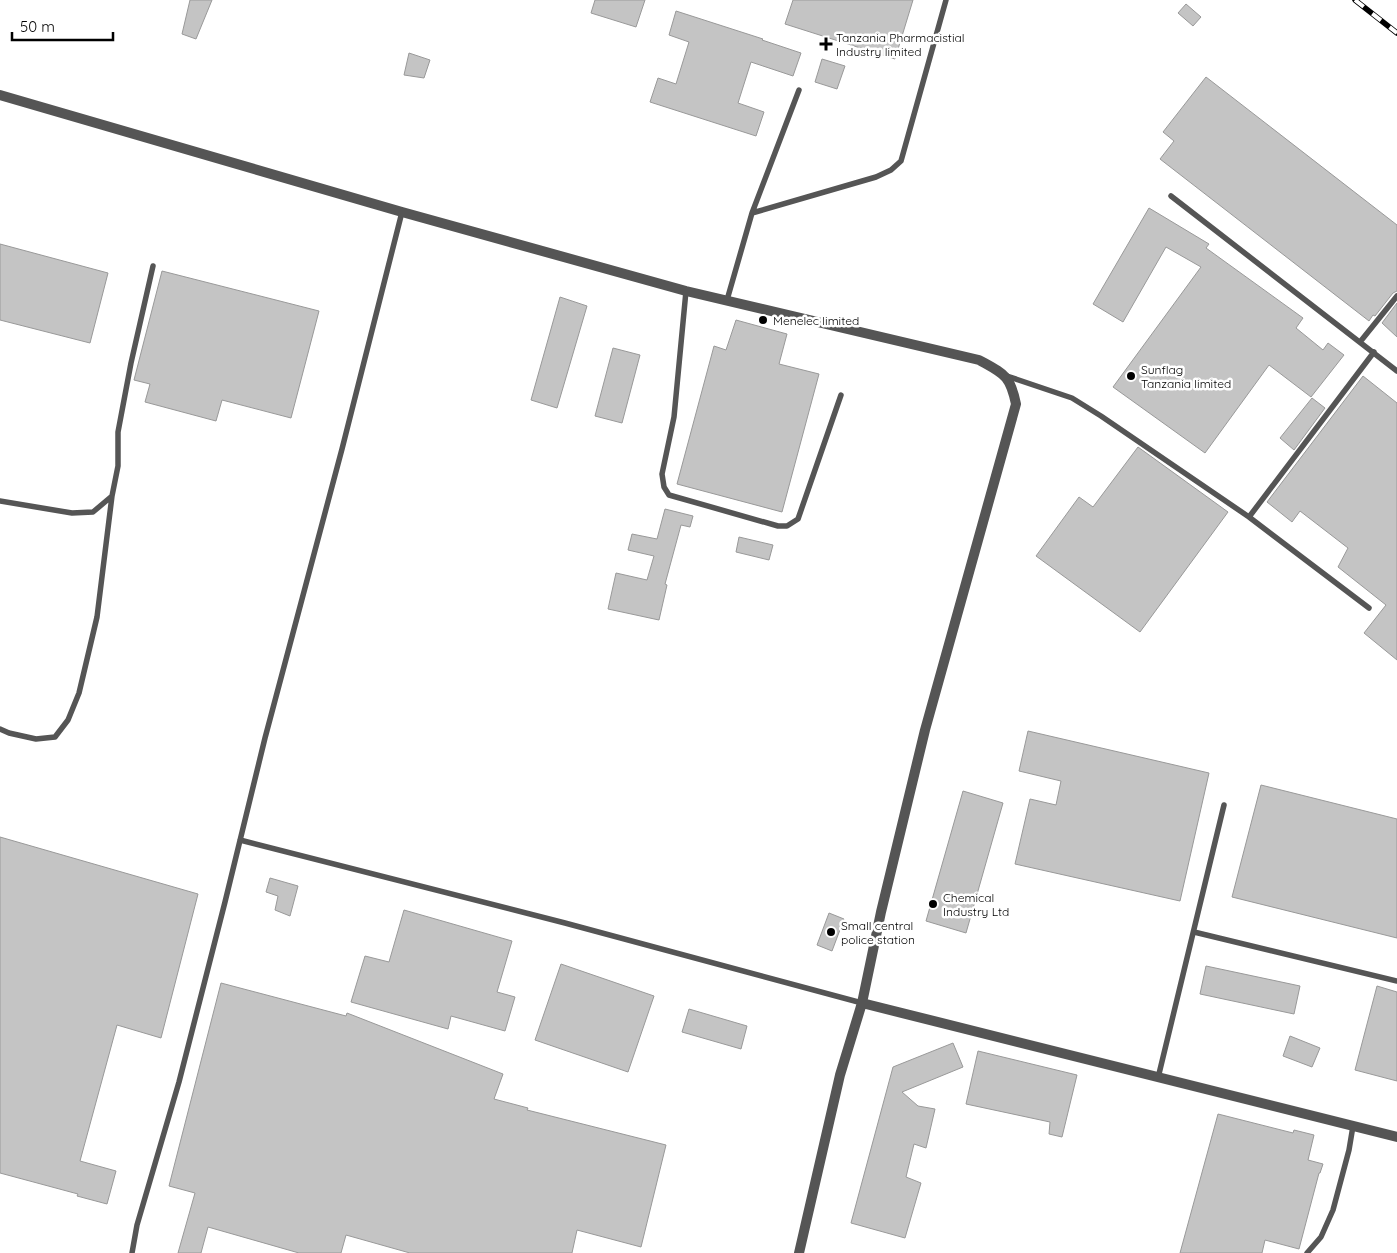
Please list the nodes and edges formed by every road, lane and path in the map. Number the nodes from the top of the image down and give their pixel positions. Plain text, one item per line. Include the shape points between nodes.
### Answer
1 (946, 0) edge
2 (799, 90) dead end
3 (0, 95) edge
4 (1172, 196) dead end
5 (402, 212) junction
6 (752, 213) junction
7 (153, 266) dead end
8 (686, 291) junction
9 (1397, 296) edge
10 (727, 300) junction
11 (1360, 342) junction
12 (1374, 352) junction
13 (1397, 371) edge
14 (1006, 376) junction
15 (840, 395) dead end
16 (112, 496) junction
17 (0, 500) edge
18 (1249, 517) junction
19 (1369, 608) dead end
20 (0, 729) edge
21 (1224, 805) dead end
22 (240, 840) junction
23 (1194, 932) junction
24 (1397, 981) edge
25 (862, 1003) junction
26 (1158, 1078) junction
27 (1353, 1126) junction
28 (1397, 1137) edge
29 (132, 1253) edge
30 (799, 1253) edge
31 (1307, 1253) edge

1 - 6 lane via 901,161 876,177
2 - 6 lane
3 - 5 street
4 - 11 lane
5 - 8 street
5 - 22 lane
6 - 10 lane
7 - 16 lane via 118,432 118,466
8 - 10 street
8 - 15 lane via 675,407 662,474 669,495 787,526 798,519
9 - 11 lane
10 - 14 street via 979,360
11 - 12 lane
12 - 13 lane
12 - 18 lane
14 - 18 lane via 1072,398
14 - 25 street via 1013,388 1016,404 925,730
16 - 17 lane via 93,512 72,513
16 - 20 lane via 97,616 79,693 68,720 55,737 36,739
18 - 19 lane
21 - 23 lane
22 - 25 lane
22 - 29 lane
23 - 24 lane
23 - 26 lane
25 - 26 street
25 - 30 street via 840,1075
26 - 27 street
27 - 28 street
27 - 31 lane via 1350,1150 1333,1210 1321,1237

